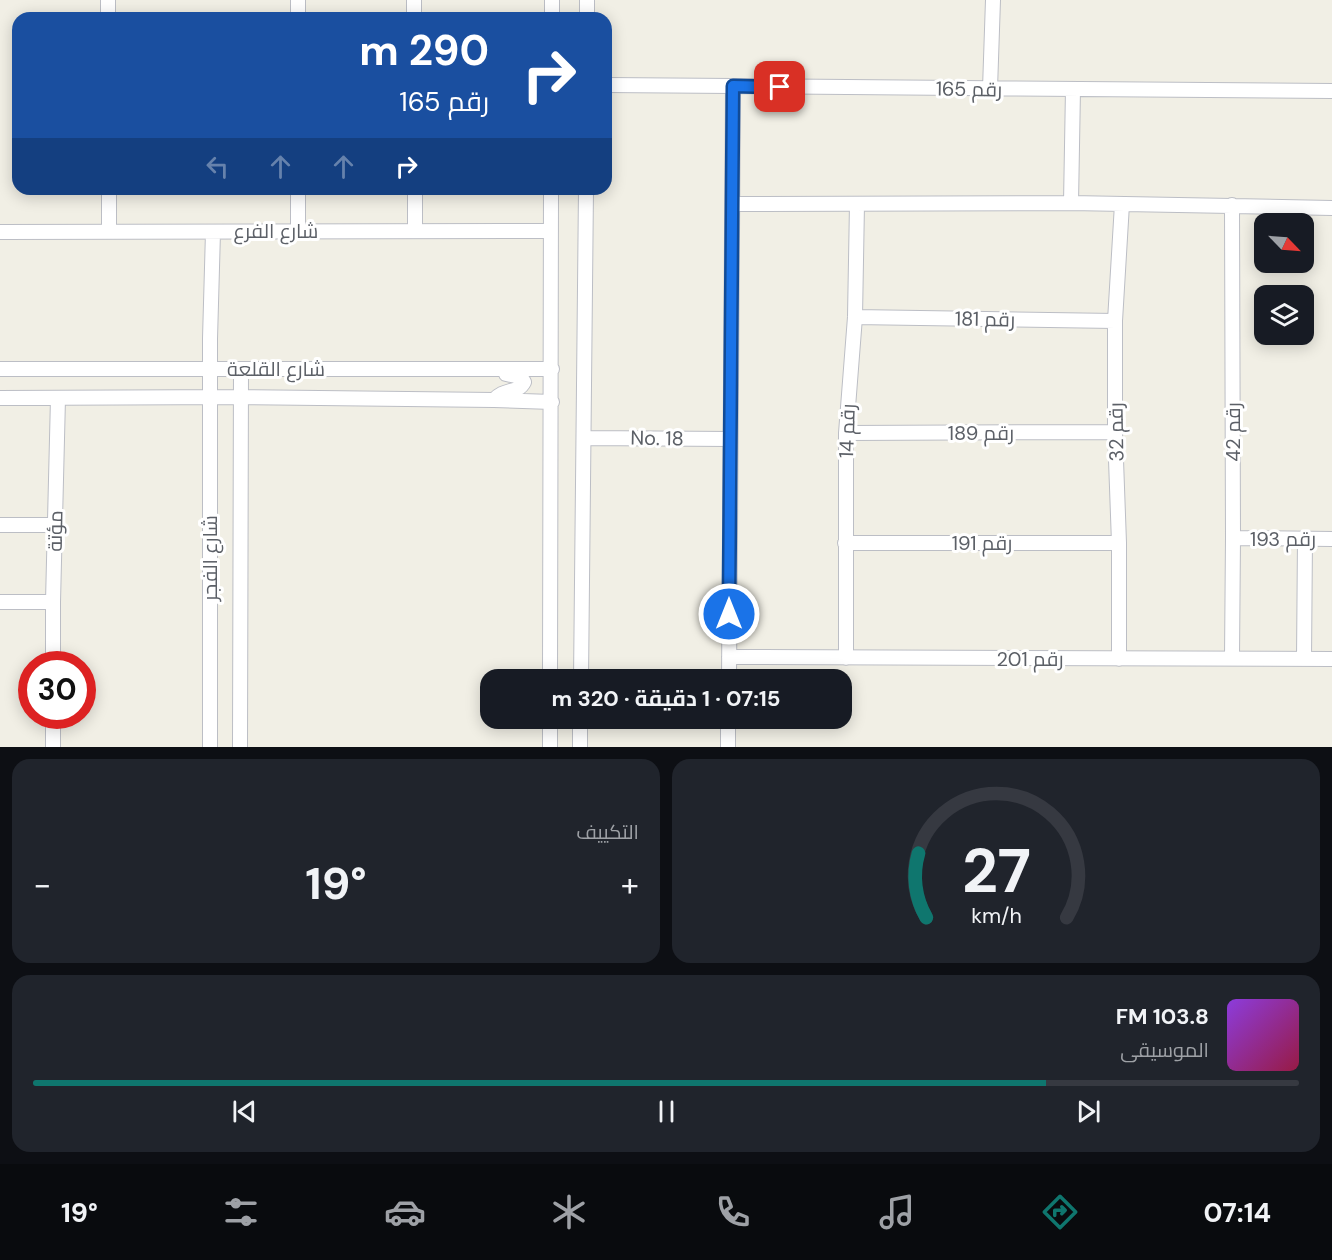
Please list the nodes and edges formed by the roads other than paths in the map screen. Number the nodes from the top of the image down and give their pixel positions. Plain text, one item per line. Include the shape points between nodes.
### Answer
1 (993, 0) edge
2 (612, 86) edge
3 (733, 86) junction
4 (990, 89) junction
5 (1073, 89) junction
6 (1332, 91) edge
7 (109, 195) edge
8 (298, 195) edge
9 (415, 195) edge
10 (551, 195) edge
11 (586, 195) edge
12 (1071, 203) junction
13 (733, 204) junction
14 (857, 204) junction
15 (1122, 204) junction
16 (1232, 206) junction
17 (1332, 208) edge
18 (298, 231) junction
19 (415, 231) junction
20 (551, 231) junction
21 (0, 232) edge
22 (109, 232) junction
23 (213, 232) junction
24 (855, 317) junction
25 (1115, 321) junction
26 (0, 369) edge
27 (211, 369) junction
28 (241, 369) junction
29 (495, 369) junction
30 (552, 369) junction
31 (241, 397) junction
32 (0, 398) edge
33 (58, 398) junction
34 (211, 398) junction
35 (494, 400) junction
36 (552, 402) junction
37 (1115, 432) junction
38 (846, 433) junction
39 (584, 438) junction
40 (730, 439) junction
41 (0, 525) edge
42 (55, 525) junction
43 (1233, 538) junction
44 (1305, 539) junction
45 (1332, 539) edge
46 (845, 543) junction
47 (1119, 543) junction
48 (0, 602) edge
49 (53, 602) junction
50 (53, 651) edge
51 (729, 657) junction
52 (846, 658) junction
53 (1232, 658) junction
54 (1119, 659) junction
55 (1304, 659) junction
56 (1332, 659) edge
57 (550, 669) edge
58 (581, 669) edge
59 (729, 669) edge
60 (53, 729) edge
61 (580, 729) edge
62 (728, 729) edge
63 (53, 747) edge
64 (210, 747) edge
65 (240, 747) edge
66 (580, 747) edge
67 (728, 747) edge

1 - 4 street
2 - 3 street, رقم 165
3 - 4 street, رقم 165
3 - 13 street
4 - 5 street, رقم 165
5 - 6 street, رقم 165
5 - 12 street
7 - 22 street
8 - 18 street
9 - 19 street
10 - 20 street
11 - 39 street
12 - 14 street
12 - 15 street
13 - 14 street
13 - 40 street
14 - 24 street, رقم 14
15 - 16 street
15 - 25 street, رقم 32
16 - 17 street
16 - 43 street, رقم 42
18 - 19 street, شارع الفرع
18 - 23 street, شارع الفرع
19 - 20 street, شارع الفرع
20 - 30 street
21 - 22 street, شارع الفرع
22 - 23 street, شارع الفرع
23 - 27 street, شارع الفجر
24 - 25 street, رقم 181
24 - 38 street, رقم 14
25 - 37 street, رقم 32
26 - 27 street, شارع القلعة
27 - 28 street, شارع القلعة
27 - 34 street, شارع الفجر
28 - 29 street, شارع القلعة
28 - 31 street, شارع الفجر
29 - 30 street, شارع القلعة
29 - 35 street via 521,377 524,382 517,390 502,393
30 - 36 street
31 - 34 street, شارع القلعة
31 - 35 street, شارع القلعة
31 - 65 street, شارع الفجر
32 - 33 street, شارع القلعة
33 - 34 street, شارع القلعة
33 - 42 street, مؤتة
34 - 64 street, شارع الفجر
35 - 36 street, شارع القلعة
36 - 57 street
37 - 38 street, رقم 189
37 - 47 street, رقم 32
38 - 46 street, رقم 14
39 - 40 street, No. 18
39 - 58 street
40 - 51 street
41 - 42 street
42 - 49 street, مؤتة
43 - 44 street, رقم 193
43 - 53 street, رقم 42
44 - 45 street, رقم 193
44 - 55 street
46 - 47 street, رقم 191
46 - 52 street, رقم 14
47 - 54 street, رقم 32
48 - 49 street
49 - 50 street, مؤتة
51 - 52 street, رقم 201
51 - 59 street
52 - 54 street, رقم 201
53 - 54 street, رقم 201
53 - 55 street, رقم 201
55 - 56 street, رقم 201
60 - 63 street
61 - 66 street
62 - 67 street

